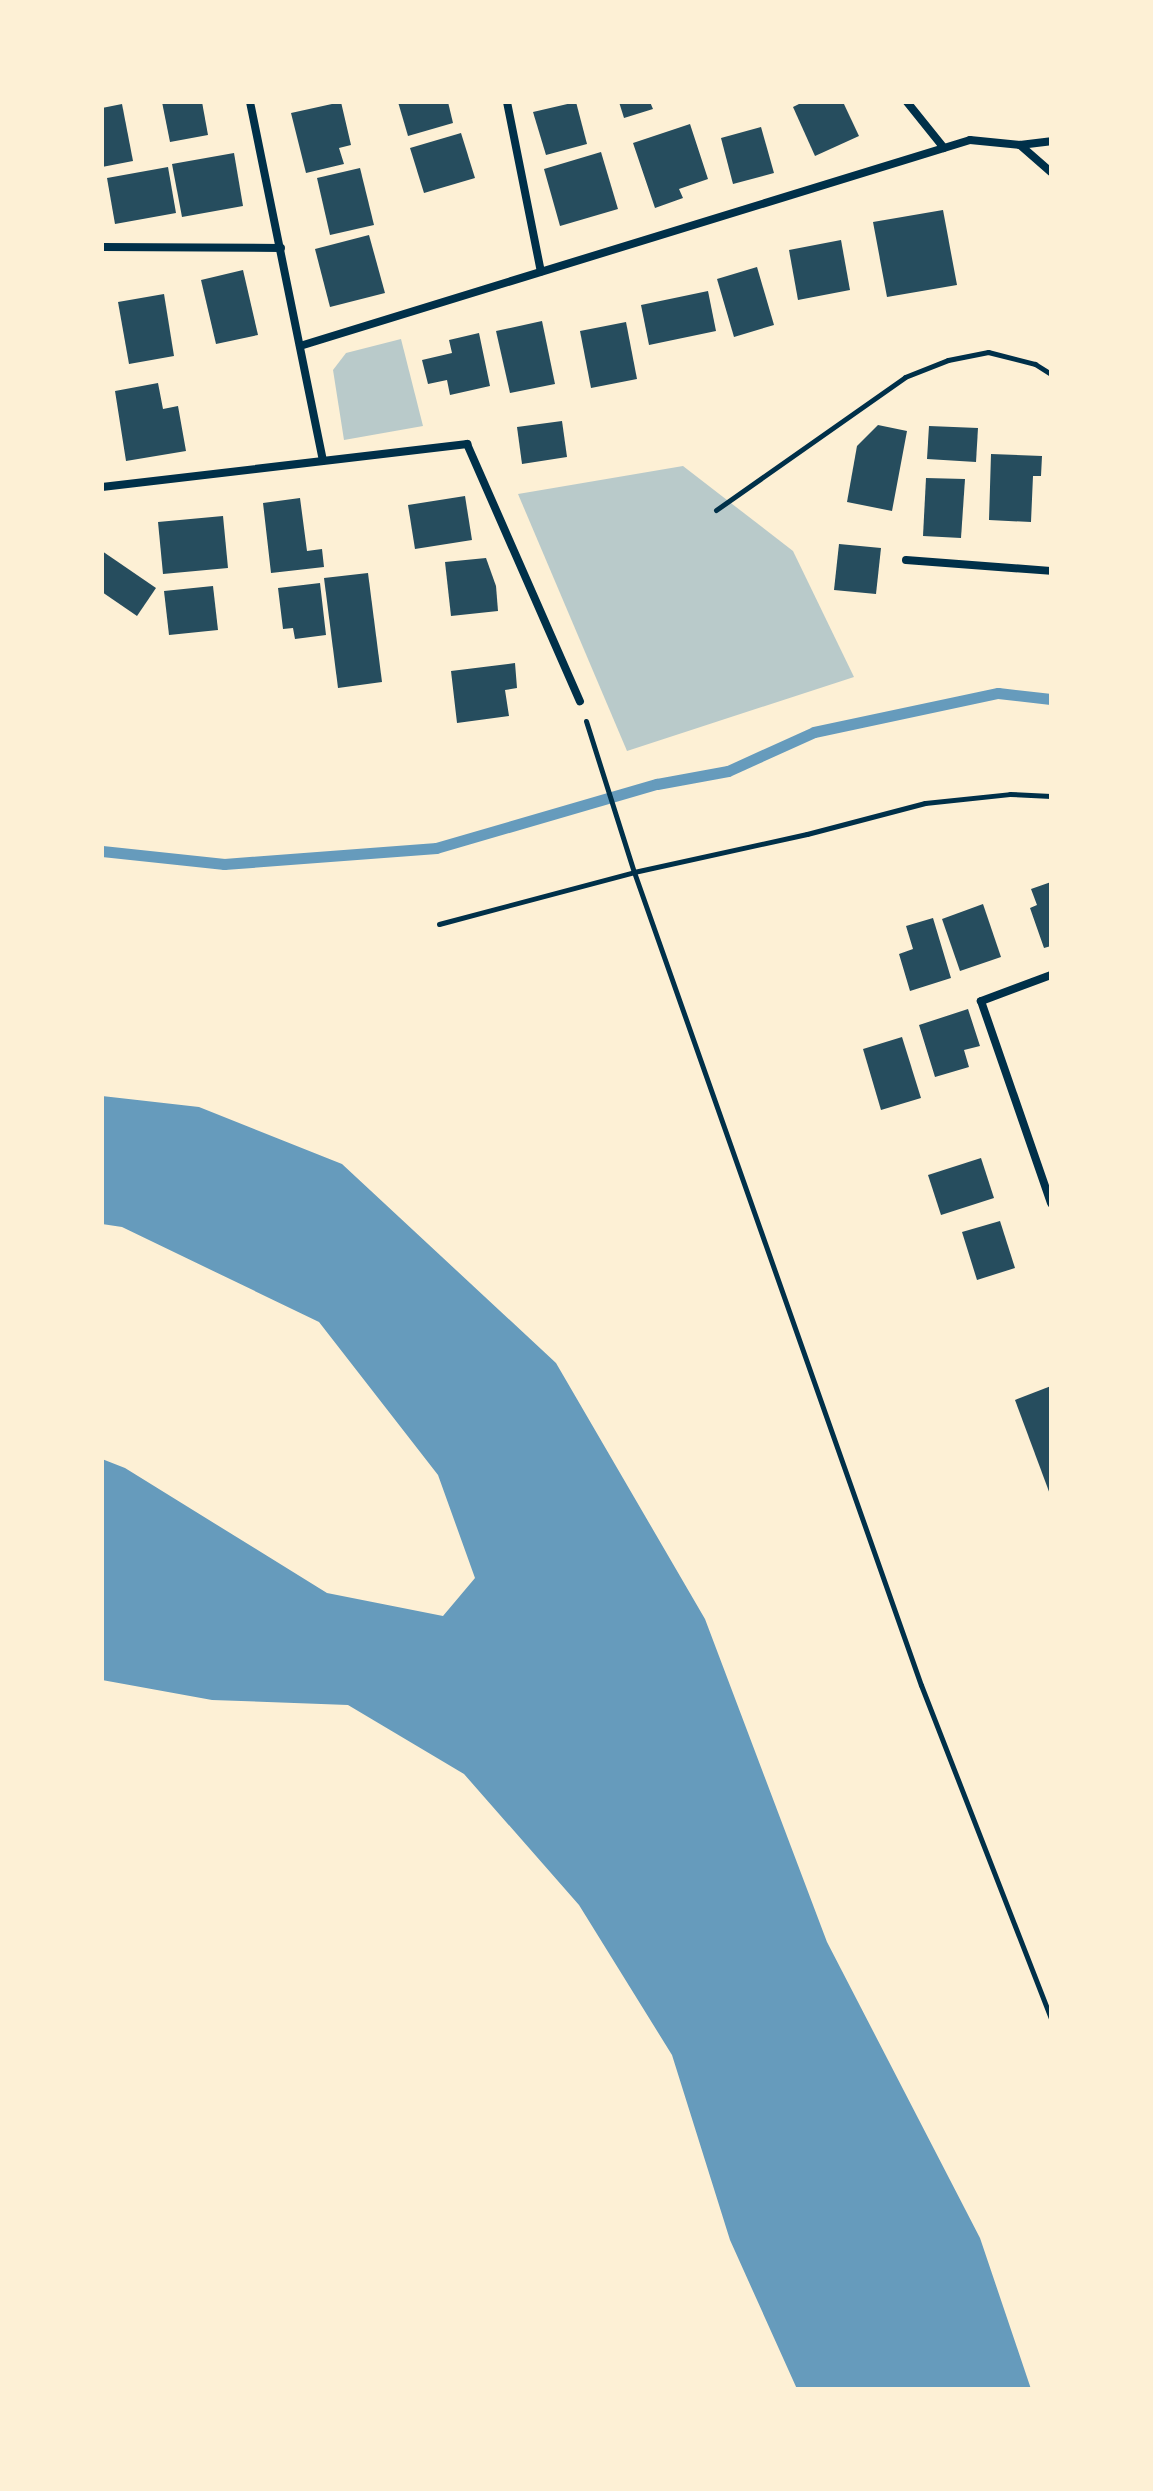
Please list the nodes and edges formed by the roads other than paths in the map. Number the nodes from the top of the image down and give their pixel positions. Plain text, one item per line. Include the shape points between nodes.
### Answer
1 (250, 102) edge
2 (507, 102) edge
3 (907, 102) edge
4 (1051, 141) edge
5 (1020, 145) junction
6 (944, 148) junction
7 (1051, 172) edge
8 (102, 247) edge
9 (281, 248) junction
10 (541, 272) junction
11 (300, 346) junction
12 (323, 461) junction
13 (102, 487) edge
14 (906, 560) dead end
15 (1051, 571) edge
16 (580, 701) road end
17 (1051, 975) edge
18 (1051, 1203) edge

1 - 9 street
2 - 10 street
3 - 6 street
4 - 5 street
5 - 6 street via 970,140
5 - 7 street
6 - 10 street
8 - 9 street
9 - 11 street
10 - 11 street
11 - 12 street
12 - 13 street
12 - 16 street via 467,444
14 - 15 street
17 - 18 street via 981,1001

